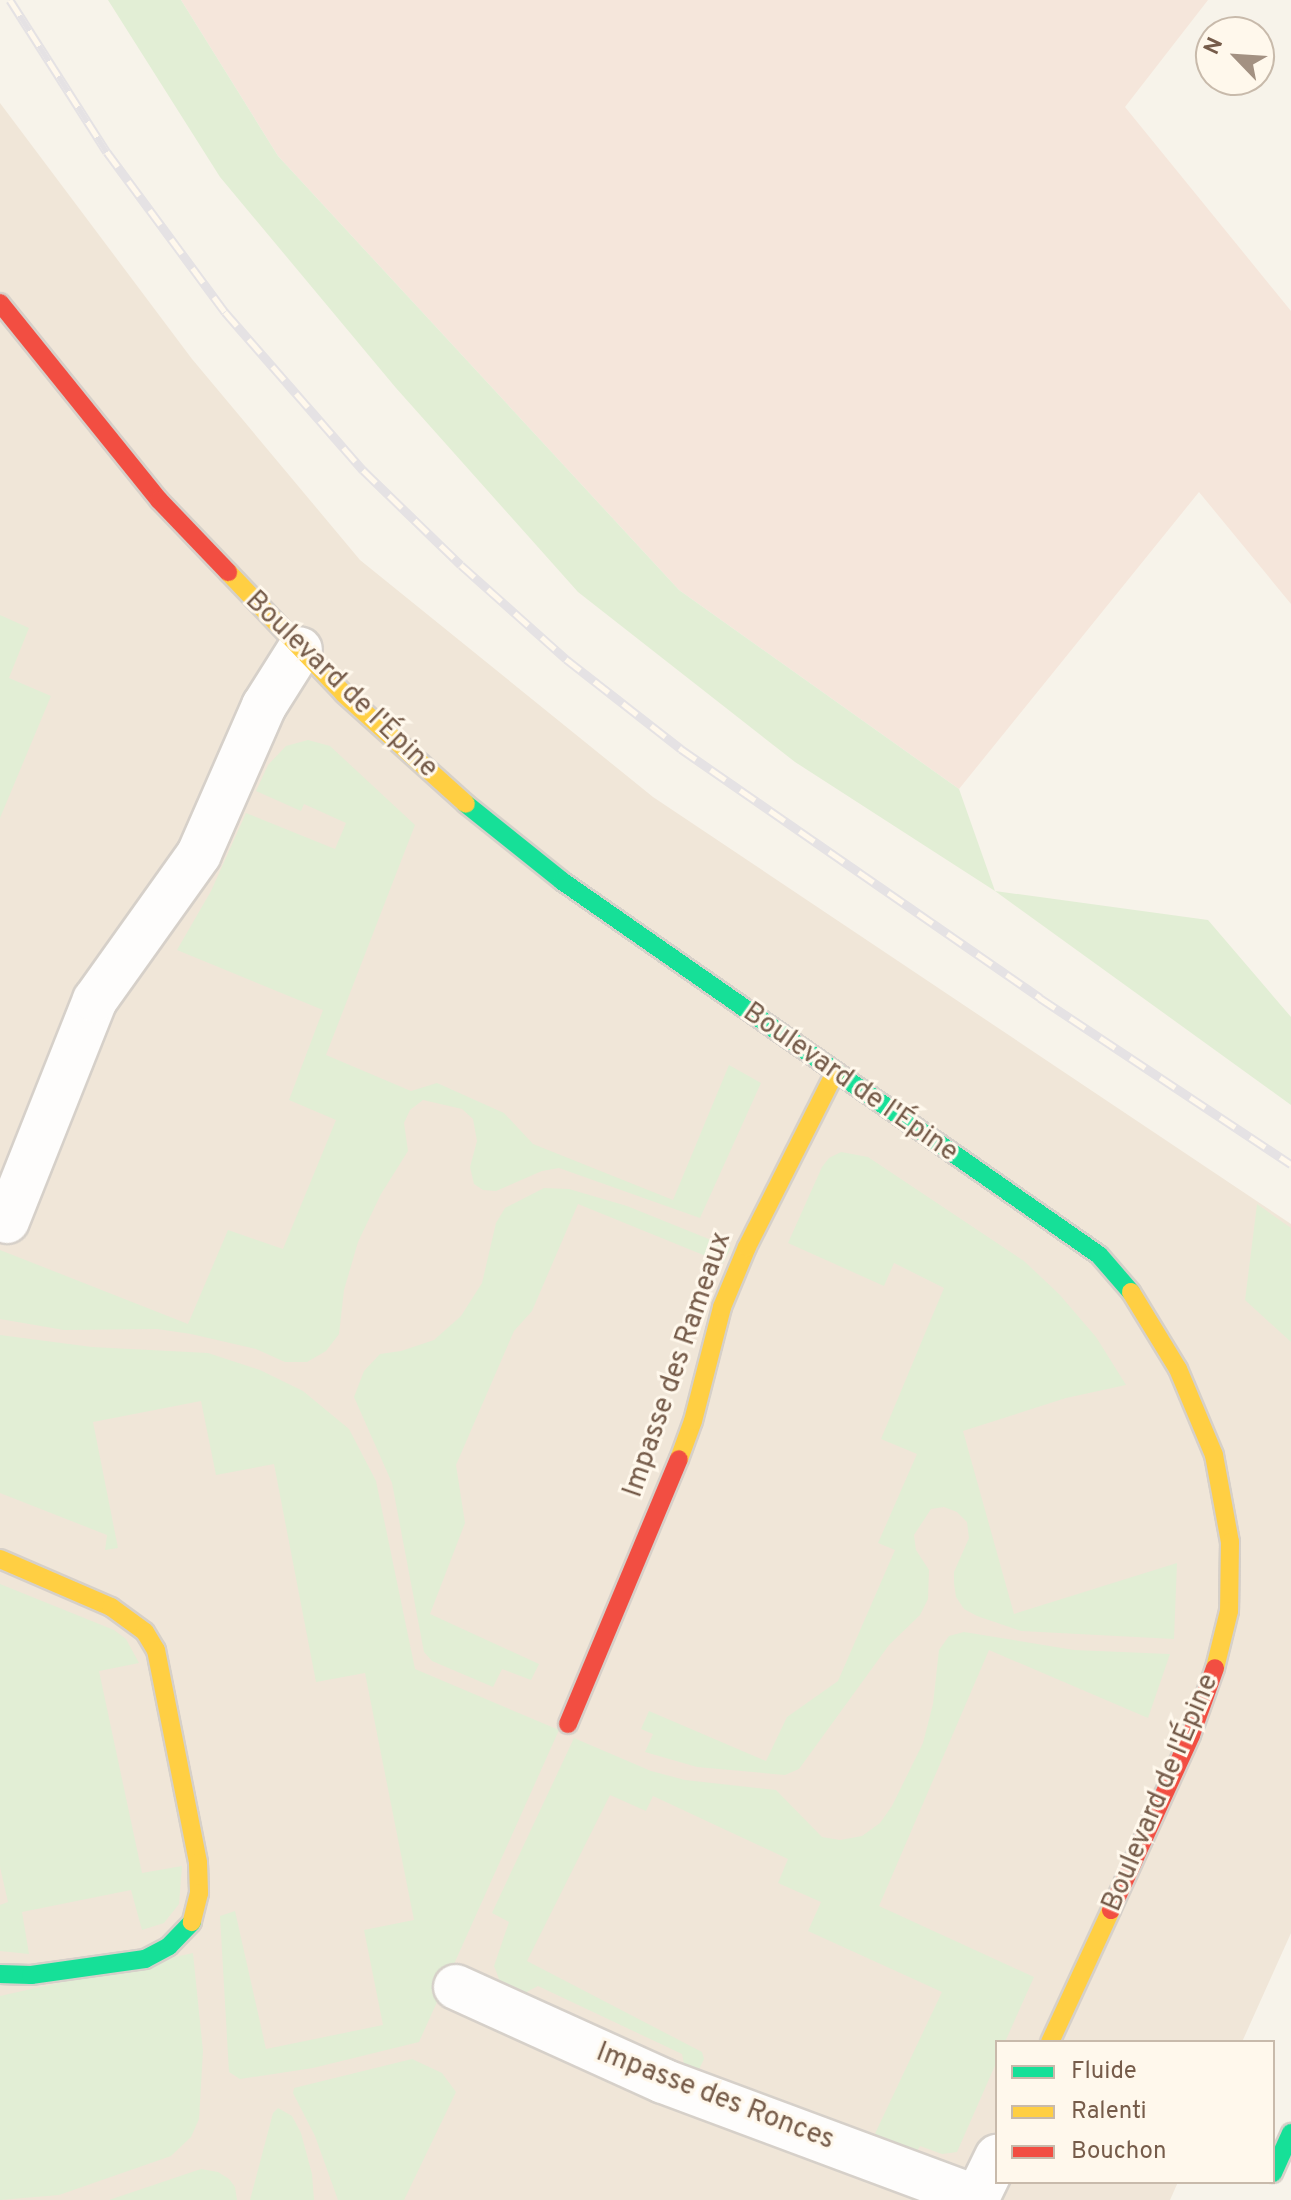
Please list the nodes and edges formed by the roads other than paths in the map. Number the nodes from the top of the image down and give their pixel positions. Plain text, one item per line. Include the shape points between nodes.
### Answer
1 (0, 303) edge
2 (300, 649) junction
3 (835, 1073) junction
4 (7, 1221) dead end
5 (0, 1559) edge
6 (568, 1724) dead end
7 (0, 1974) edge
8 (456, 1987) dead end
9 (1051, 2040) edge
10 (1291, 2133) edge
11 (995, 2161) edge
12 (1275, 2169) edge
13 (977, 2199) edge

1 - 2 street, Boulevard de l'Épine via 159,500
2 - 3 street, Boulevard de l'Épine via 448,789 562,881
2 - 4 street via 264,706 199,854 95,1000
3 - 6 street, Impasse des Rameaux via 722,1307 679,1460
3 - 9 street, Boulevard de l'Épine via 1099,1255 1136,1298 1178,1369 1214,1455 1224,1499 1231,1576 1222,1648 1191,1735
5 - 7 street via 111,1607 145,1632 156,1650 198,1863 199,1893 196,1915 186,1931 145,1959 31,1975
8 - 13 street, Impasse des Ronces via 663,2081
10 - 12 street
11 - 13 street

